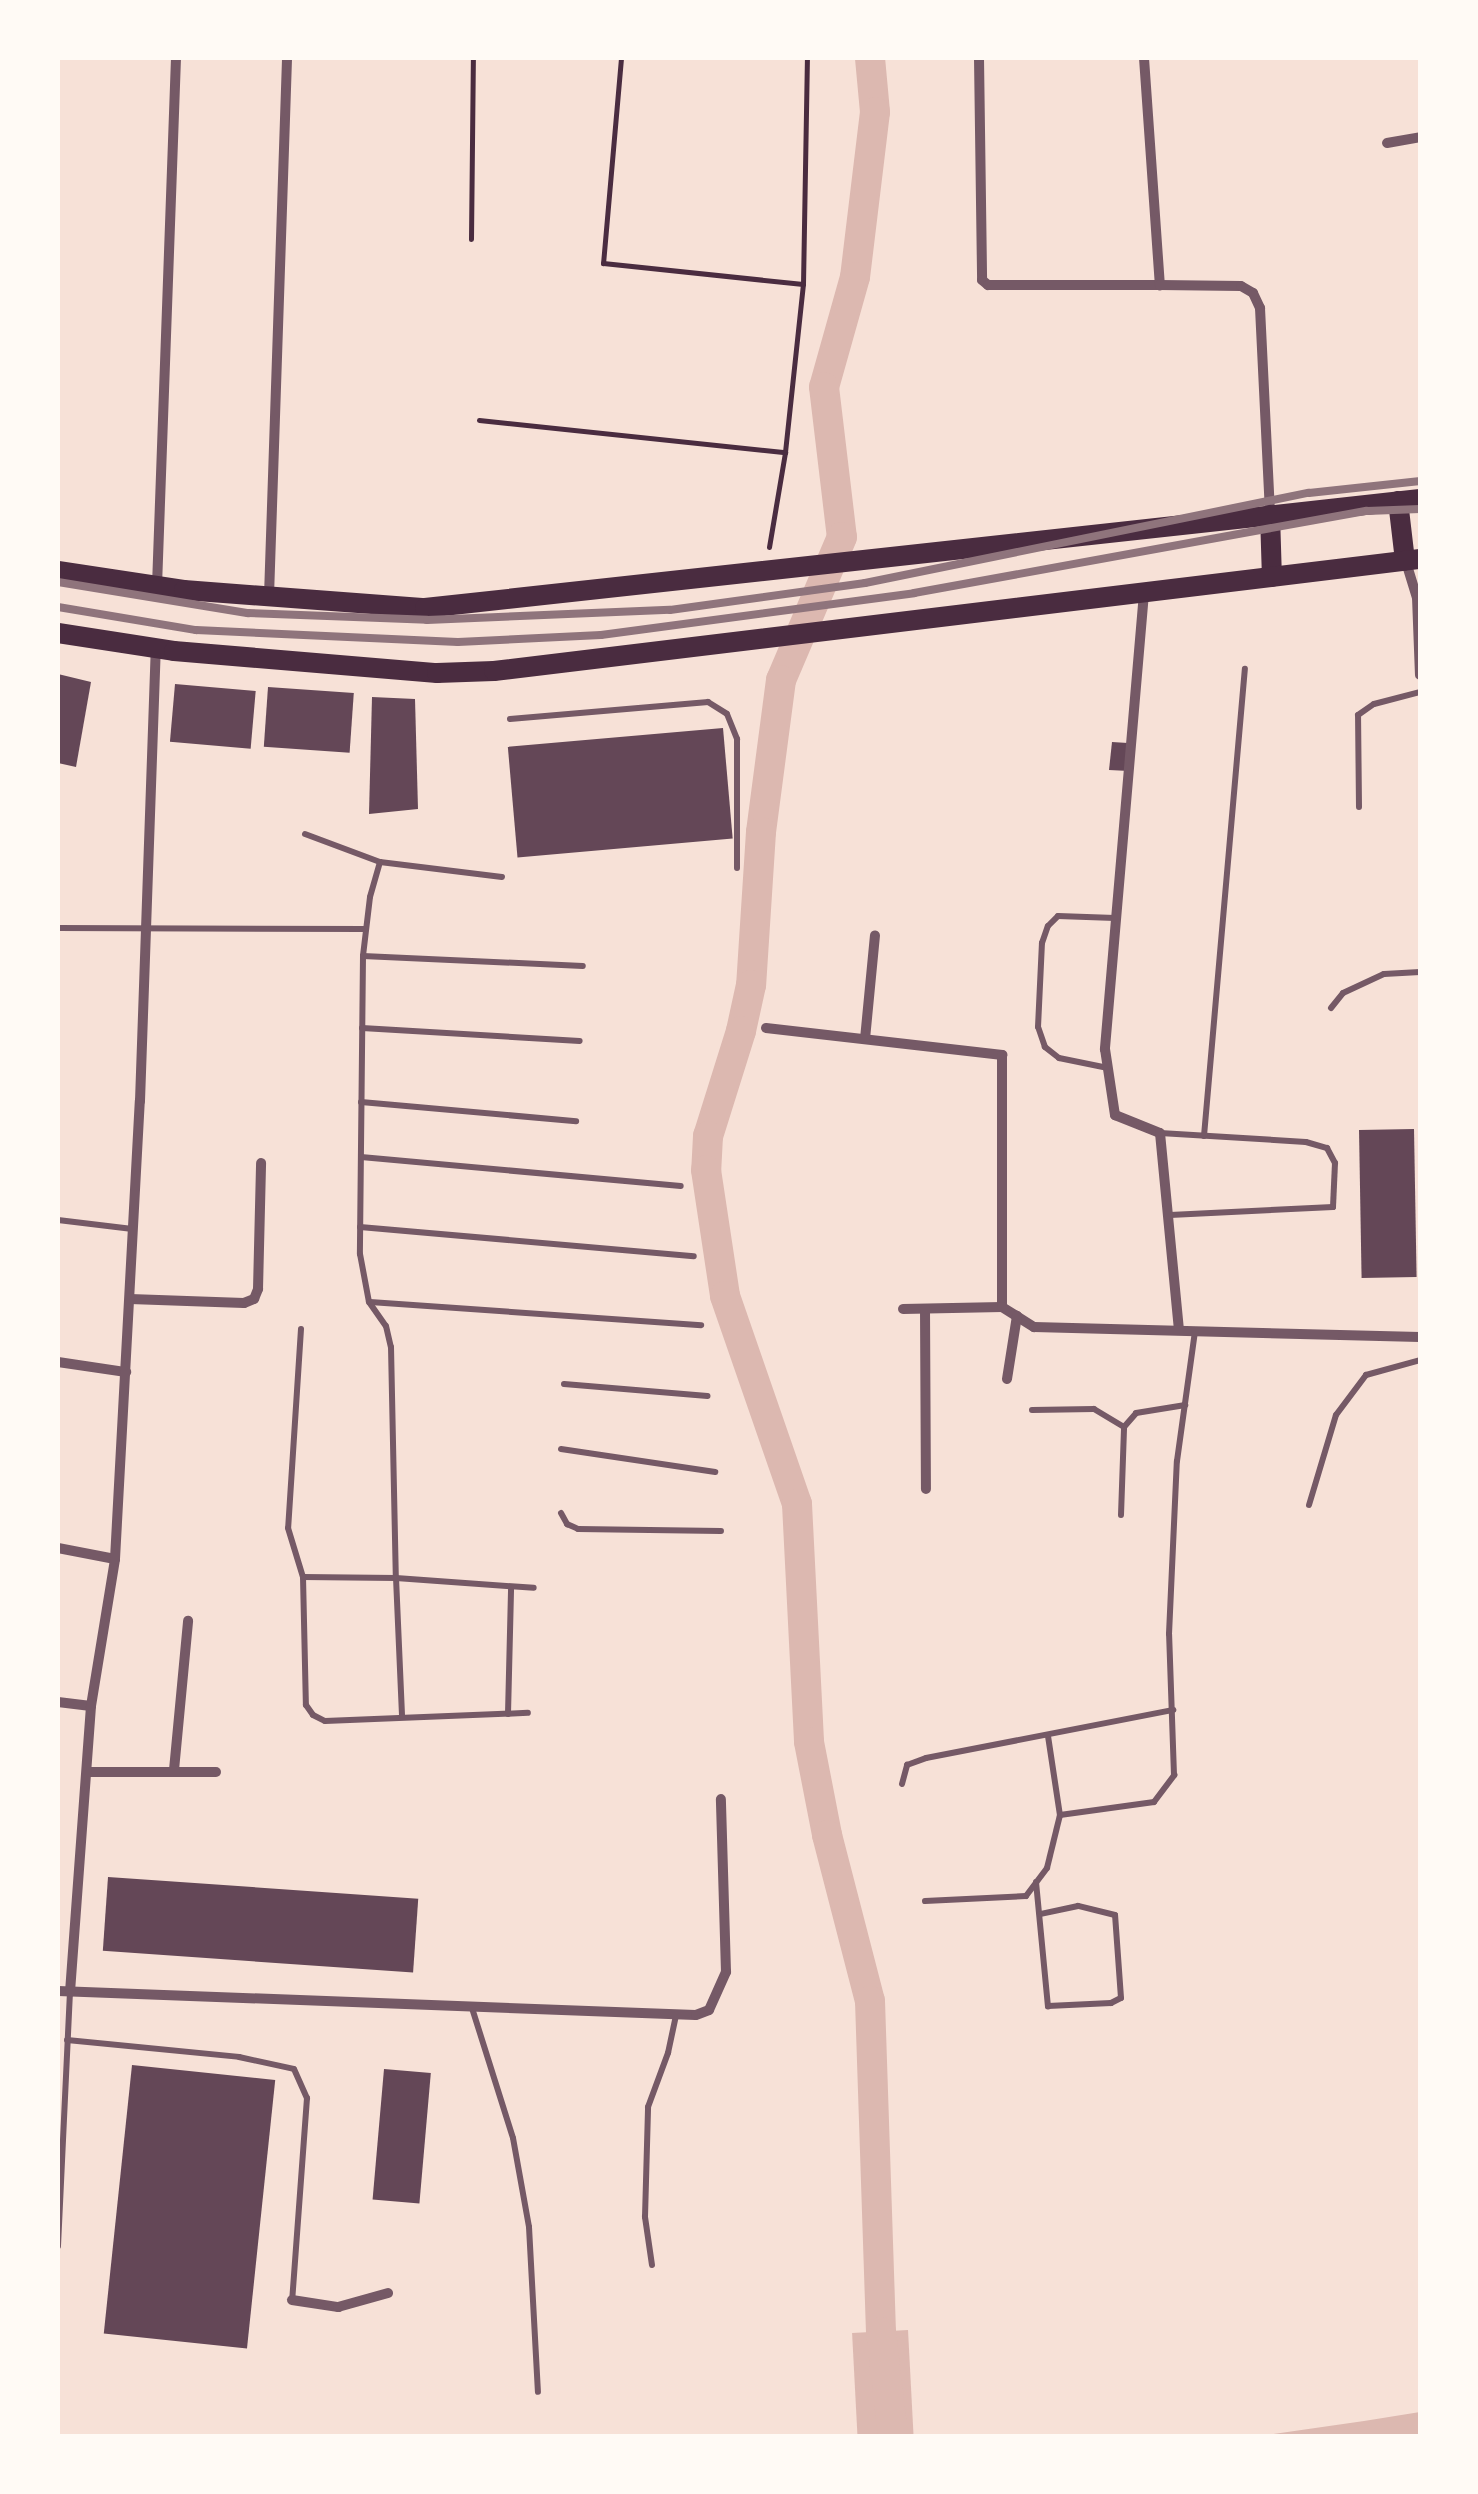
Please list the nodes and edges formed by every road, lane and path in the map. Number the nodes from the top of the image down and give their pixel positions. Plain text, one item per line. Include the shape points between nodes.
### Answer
1 (176, 58) edge
2 (287, 58) edge
3 (474, 58) edge
4 (620, 58) edge
5 (807, 58) edge
6 (979, 58) edge
7 (1144, 58) edge
8 (1420, 136) edge
9 (1387, 143) dead end
10 (470, 239) dead end
11 (803, 284) junction
12 (1160, 285) junction
13 (479, 420) dead end
14 (786, 452) junction
15 (1420, 498) edge
16 (1398, 501) junction
17 (1270, 515) junction
18 (1413, 560) edge
19 (765, 570) junction
20 (58, 571) edge
21 (1272, 577) junction
22 (157, 586) junction
23 (1144, 593) junction
24 (269, 596) junction
25 (58, 634) edge
26 (156, 649) junction
27 (1245, 668) dead end
28 (1420, 676) edge
29 (1420, 692) edge
30 (510, 719) dead end
31 (1359, 806) dead end
32 (304, 834) dead end
33 (380, 862) junction
34 (737, 868) dead end
35 (502, 877) dead end
36 (1116, 918) junction
37 (58, 928) edge
38 (146, 928) junction
39 (366, 929) junction
40 (876, 935) dead end
41 (363, 956) junction
42 (583, 966) dead end
43 (1420, 972) edge
44 (1331, 1008) dead end
45 (362, 1028) junction
46 (766, 1028) dead end
47 (865, 1039) junction
48 (580, 1041) dead end
49 (1108, 1068) junction
50 (362, 1102) junction
51 (576, 1121) dead end
52 (1160, 1133) junction
53 (1204, 1136) junction
54 (361, 1157) junction
55 (261, 1163) dead end
56 (681, 1186) dead end
57 (1170, 1215) junction
58 (58, 1220) edge
59 (360, 1228) junction
60 (134, 1229) junction
61 (694, 1256) dead end
62 (130, 1299) junction
63 (369, 1302) junction
64 (1002, 1307) junction
65 (925, 1309) junction
66 (903, 1310) dead end
67 (1016, 1316) junction
68 (701, 1325) dead end
69 (302, 1330) dead end
70 (1178, 1330) junction
71 (1196, 1331) junction
72 (1420, 1336) edge
73 (1420, 1360) edge
74 (58, 1362) edge
75 (126, 1372) junction
76 (1007, 1379) dead end
77 (564, 1384) dead end
78 (708, 1396) dead end
79 (1185, 1404) junction
80 (1032, 1410) dead end
81 (1124, 1427) junction
82 (561, 1449) dead end
83 (715, 1472) dead end
84 (926, 1490) dead end
85 (1309, 1506) dead end
86 (561, 1513) dead end
87 (1121, 1516) dead end
88 (721, 1531) dead end
89 (58, 1548) edge
90 (115, 1558) junction
91 (303, 1577) junction
92 (396, 1578) junction
93 (511, 1587) junction
94 (534, 1588) dead end
95 (188, 1621) dead end
96 (58, 1702) edge
97 (91, 1706) junction
98 (1173, 1710) junction
99 (528, 1713) dead end
100 (508, 1714) junction
101 (402, 1715) junction
102 (1048, 1736) junction
103 (174, 1770) junction
104 (88, 1772) junction
105 (216, 1772) dead end
106 (902, 1784) dead end
107 (721, 1799) dead end
108 (1060, 1815) junction
109 (1036, 1882) junction
110 (925, 1901) dead end
111 (1040, 1914) junction
112 (64, 1992) edge
113 (472, 2007) junction
114 (676, 2014) junction
115 (68, 2040) junction
116 (58, 2246) edge
117 (652, 2264) dead end
118 (388, 2293) dead end
119 (292, 2300) joint
120 (538, 2392) dead end

1 - 22 street
2 - 24 street
3 - 10 path
4 - 11 path via 602,264
5 - 11 path
6 - 12 street via 982,280 988,286
7 - 12 street
8 - 9 street
11 - 14 path
12 - 17 street via 1240,286 1254,294
13 - 14 path
14 - 19 path
15 - 16 main road
16 - 17 main road
16 - 18 main road
17 - 19 main road
17 - 21 main road
18 - 21 main road
18 - 28 street
19 - 24 main road via 425,608
20 - 22 main road
21 - 23 main road
22 - 24 main road
23 - 26 main road via 507,670 437,673
23 - 36 street
25 - 26 main road
26 - 38 street
27 - 53 lane
29 - 31 lane via 1374,704 1358,716
30 - 34 lane via 708,702 727,714 737,739
32 - 33 lane
33 - 35 lane
33 - 39 lane
36 - 49 street
36 - 49 lane via 1058,916 1042,943 1038,1027 1044,1048 1059,1058
37 - 38 lane
38 - 39 lane
38 - 60 street
39 - 41 lane
40 - 47 street
41 - 42 lane
41 - 45 lane
43 - 44 lane via 1384,974 1343,992
45 - 48 lane
45 - 50 lane
46 - 47 street
47 - 64 street via 1002,1054
49 - 52 street via 1115,1114
50 - 51 lane
50 - 54 lane
52 - 53 lane
52 - 57 street
53 - 57 lane via 1327,1148 1335,1163 1333,1207
54 - 56 lane
54 - 59 lane
55 - 62 street via 254,1299
57 - 70 street
58 - 60 lane
59 - 61 lane
59 - 63 lane
60 - 62 street
62 - 75 street
63 - 68 lane
63 - 92 lane via 391,1348
64 - 65 street
64 - 67 street
65 - 66 street
65 - 84 street
67 - 70 street via 1034,1326
67 - 76 street
69 - 91 lane via 288,1528
70 - 71 street
71 - 72 street
71 - 79 lane
73 - 85 lane via 1366,1375 1336,1415
74 - 75 street
75 - 90 street
77 - 78 lane
79 - 81 lane via 1136,1413
79 - 98 lane via 1169,1634
80 - 81 lane via 1094,1409
81 - 87 lane
82 - 83 lane
86 - 88 lane via 578,1529
89 - 90 street
90 - 97 street
91 - 92 lane
91 - 101 lane via 306,1705 313,1715
92 - 93 lane
92 - 101 lane
93 - 94 lane
93 - 100 lane
95 - 103 street
96 - 97 street
97 - 104 street
98 - 102 lane
98 - 108 lane via 1174,1774 1154,1802
99 - 100 lane
100 - 101 lane
102 - 106 lane via 907,1764
102 - 108 lane
103 - 104 street
103 - 105 street
104 - 112 street
107 - 114 street via 726,1972 708,2010
108 - 109 lane via 1048,1868
109 - 110 lane via 1026,1896
109 - 111 lane
111 - 111 lane via 1078,1906 1115,1915 1120,1998 1048,2006
112 - 113 street
112 - 115 lane
113 - 114 street
113 - 120 lane via 513,2138 526,2209
114 - 117 lane via 648,2107 645,2218
115 - 116 lane
115 - 119 lane via 240,2057 294,2069 307,2098
118 - 119 street via 338,2307

